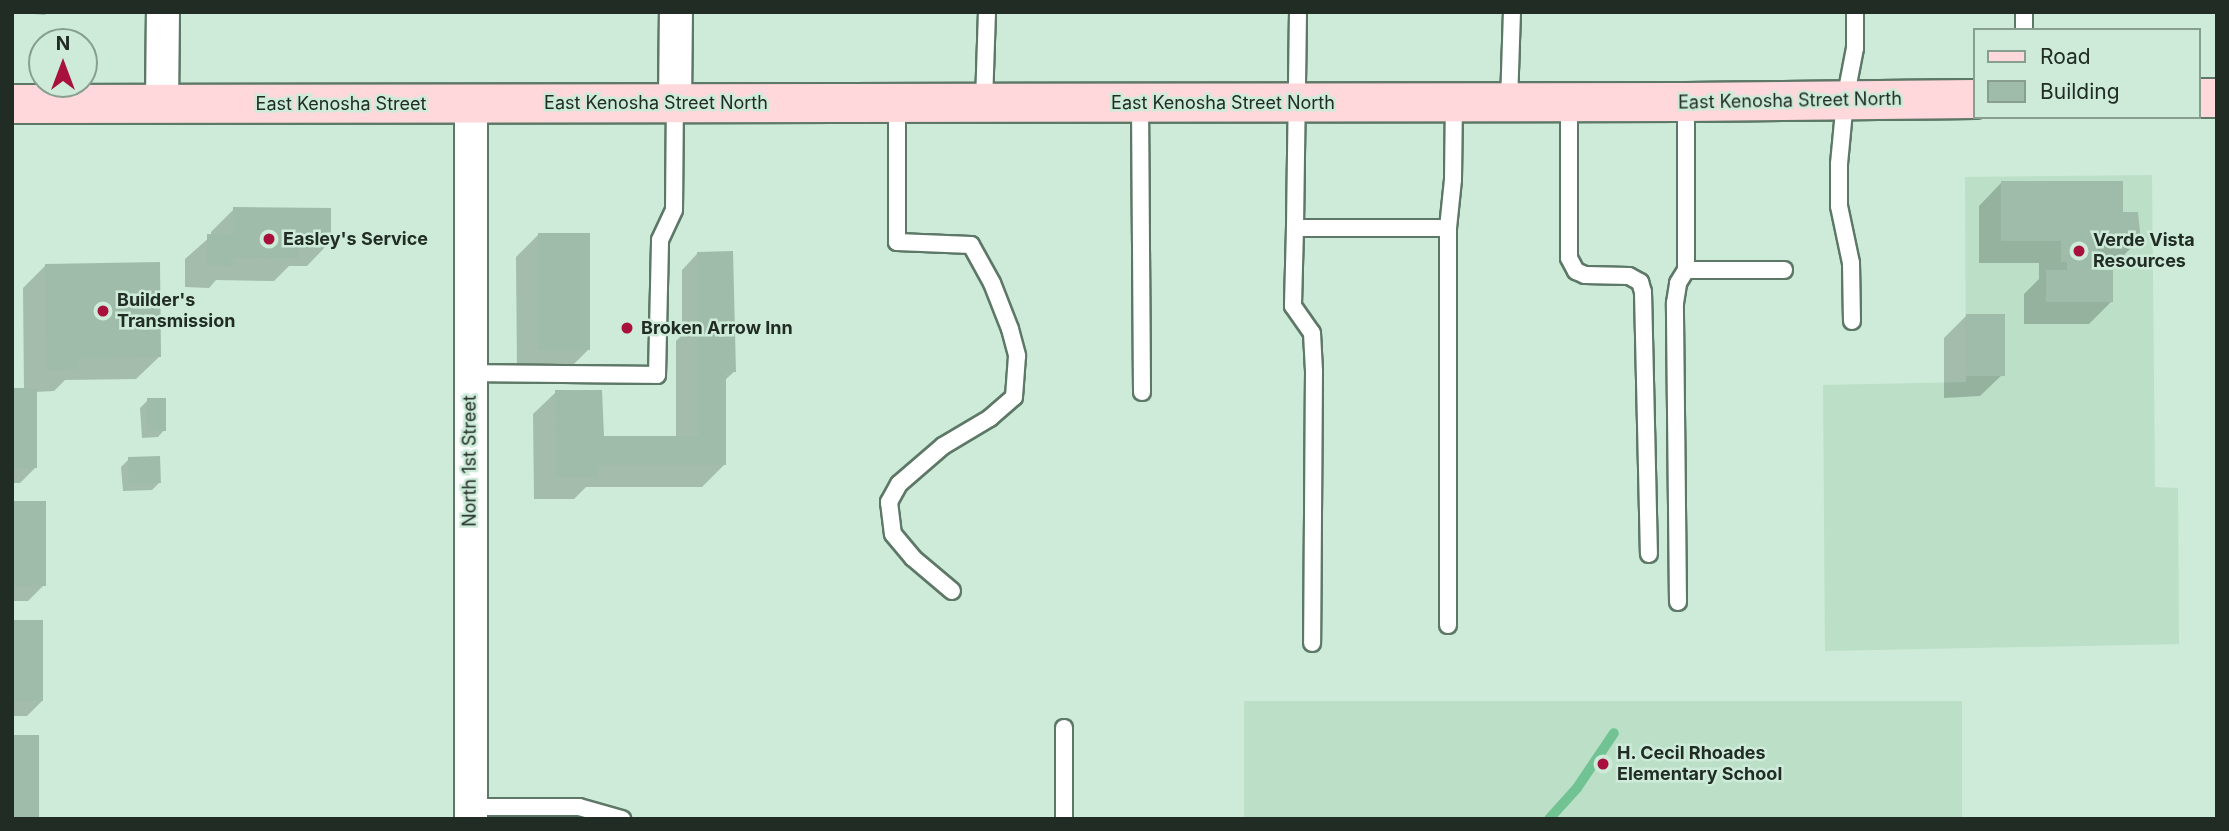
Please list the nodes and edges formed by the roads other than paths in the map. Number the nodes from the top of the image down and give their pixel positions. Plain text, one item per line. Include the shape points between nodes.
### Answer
1 (163, 12) edge
2 (676, 12) edge
3 (987, 12) edge
4 (1298, 12) edge
5 (1512, 12) edge
6 (1855, 12) edge
7 (1974, 99) edge
8 (1845, 100) junction
9 (897, 102) junction
10 (984, 102) junction
11 (1509, 102) junction
12 (1570, 102) junction
13 (1686, 102) junction
14 (675, 103) junction
15 (1140, 103) junction
16 (1297, 103) junction
17 (1454, 103) junction
18 (12, 104) edge
19 (162, 104) junction
20 (471, 104) junction
21 (1296, 228) junction
22 (1448, 228) junction
23 (1686, 270) junction
24 (1784, 270) dead end
25 (1852, 321) dead end
26 (470, 373) junction
27 (1142, 392) dead end
28 (1649, 554) dead end
29 (952, 591) dead end
30 (1678, 602) dead end
31 (1447, 625) dead end
32 (1312, 643) dead end
33 (1064, 728) dead end
34 (471, 813) edge
35 (622, 819) edge
36 (1064, 819) edge

1 - 19 street
2 - 14 street
3 - 10 lane
4 - 16 lane
5 - 11 lane
6 - 8 lane via 1855,48
7 - 8 main road, East Kenosha Street North
8 - 13 main road, East Kenosha Street North
8 - 25 lane via 1839,206 1851,263
9 - 10 main road, East Kenosha Street North
9 - 14 main road, East Kenosha Street North
9 - 29 lane via 897,242 971,245 992,283 1017,356 1014,397 990,418 943,446 898,484 889,502 893,534
10 - 15 main road, East Kenosha Street North
11 - 12 main road, East Kenosha Street North
11 - 17 main road, East Kenosha Street North
12 - 13 main road, East Kenosha Street North
12 - 28 lane via 1570,258 1576,271 1629,276 1640,282 1643,292
13 - 23 lane
14 - 20 main road, East Kenosha Street North
14 - 26 lane via 674,211 660,240 657,375
15 - 16 main road, East Kenosha Street North
15 - 27 lane
16 - 17 main road, East Kenosha Street North
16 - 21 lane
17 - 22 lane
18 - 19 main road
19 - 20 main road, East Kenosha Street
20 - 26 street, North 1st Street
21 - 22 lane
21 - 32 lane via 1293,306 1312,333 1314,371
22 - 31 lane
23 - 24 lane
23 - 30 lane via 1675,303
26 - 34 street, North 1st Street
33 - 36 lane
34 - 35 lane via 579,807

